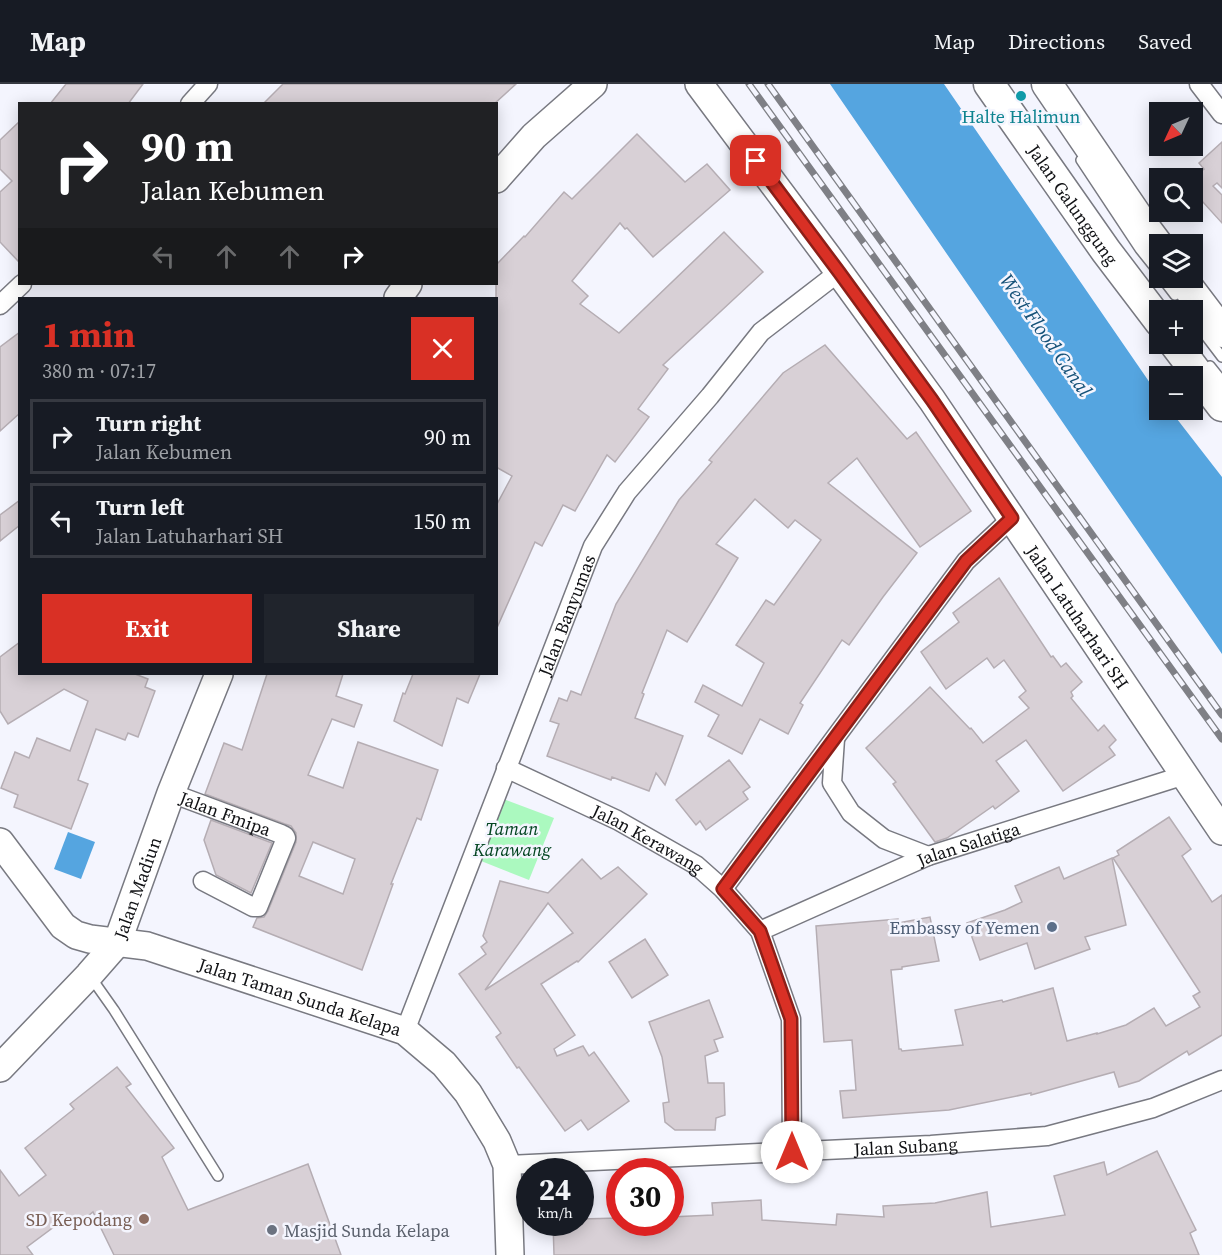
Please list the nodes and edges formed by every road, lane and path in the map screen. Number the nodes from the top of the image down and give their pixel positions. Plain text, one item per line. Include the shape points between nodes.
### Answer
1 (208, 84) edge
2 (593, 84) edge
3 (699, 84) edge
4 (989, 84) edge
5 (1047, 84) edge
6 (1199, 84) edge
7 (192, 102) edge
8 (1222, 114) edge
9 (1078, 154) dead end
10 (498, 177) edge
11 (1149, 234) edge
12 (1149, 261) edge
13 (839, 272) junction
14 (21, 285) edge
15 (1173, 300) edge
16 (0, 305) edge
17 (1203, 338) edge
18 (1203, 346) edge
19 (1222, 357) edge
20 (1207, 362) dead end
21 (1221, 398) edge
22 (1012, 518) junction
23 (219, 675) edge
24 (835, 739) junction
25 (506, 768) junction
26 (1185, 775) junction
27 (171, 794) junction
28 (1222, 831) edge
29 (0, 842) edge
30 (928, 856) junction
31 (203, 881) dead end
32 (723, 889) junction
33 (760, 931) junction
34 (117, 943) junction
35 (89, 975) junction
36 (405, 1031) junction
37 (0, 1068) edge
38 (1222, 1080) edge
39 (792, 1152) junction
40 (507, 1165) junction
41 (218, 1176) dead end
42 (510, 1255) edge

1 - 7 street
2 - 10 street via 534,136
3 - 13 street, Jalan Latuharhari SH
4 - 15 main road, Jalan Galunggung via 1107,251
5 - 11 main road
6 - 8 street
9 - 12 lane
13 - 22 street, Jalan Latuharhari SH
13 - 25 street, Jalan Banyumas via 761,332 627,492 593,546
14 - 16 street
17 - 19 lane
18 - 21 main road, Jalan Galunggung
20 - 21 lane
22 - 24 street via 966,561
22 - 26 street, Jalan Latuharhari SH
23 - 27 street, Jalan Madiun
24 - 30 street via 832,783 851,813 884,839
24 - 32 street
25 - 32 street, Jalan Kerawang via 617,820 696,865
25 - 36 street, Jalan Banyumas
26 - 28 street, Jalan Latuharhari SH
26 - 30 street, Jalan Salatiga
27 - 31 street, Jalan Fmipa via 286,838 258,907
27 - 34 street, Jalan Madiun
29 - 34 street, Jalan Taman Sunda Kelapa via 63,926 76,935
30 - 33 street, Jalan Salatiga
32 - 33 street, Jalan Kerawang
33 - 39 street, Jalan Kerawang via 791,1019
34 - 35 street, Jalan Madiun
34 - 36 street, Jalan Taman Sunda Kelapa via 147,946
35 - 37 street, Jalan Madiun
35 - 41 lane
36 - 40 street, Jalan Taman Sunda Kelapa via 444,1064 468,1093
38 - 39 street, Jalan Subang via 1153,1108 1047,1136
39 - 40 street, Jalan Subang
40 - 42 street, Jalan Taman Sunda Kelapa

